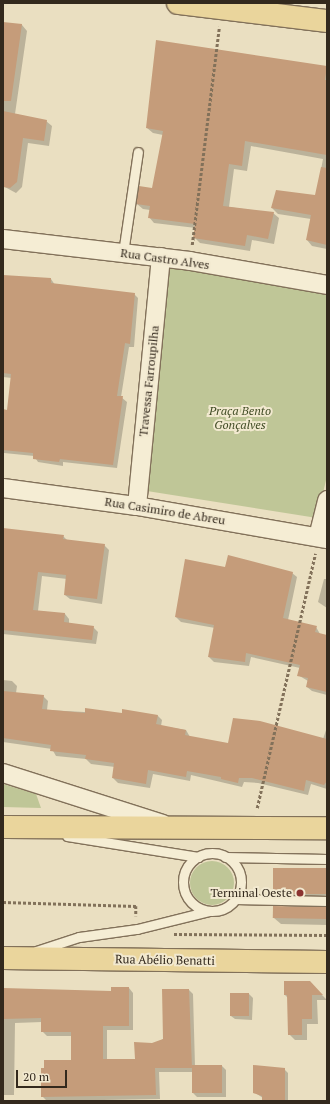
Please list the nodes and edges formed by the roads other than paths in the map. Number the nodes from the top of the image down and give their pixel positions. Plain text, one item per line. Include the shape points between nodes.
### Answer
1 (178, 3) edge
2 (327, 21) edge
3 (138, 152) dead end
4 (3, 239) edge
5 (123, 253) junction
6 (161, 257) junction
7 (327, 285) edge
8 (3, 488) edge
9 (327, 500) edge
10 (136, 506) junction
11 (323, 538) edge
12 (3, 773) edge
13 (8, 827) edge
14 (322, 827) edge
15 (176, 828) junction
16 (198, 857) junction
17 (226, 857) junction
18 (327, 859) edge
19 (235, 899) junction
20 (327, 901) edge
21 (210, 911) junction
22 (8, 958) edge
23 (327, 962) edge

1 - 2 main road
3 - 5 lane
4 - 5 street, Rua Castro Alves
5 - 6 street, Rua Castro Alves
6 - 7 street, Rua Castro Alves
6 - 10 street, Travessa Farroupilha
8 - 10 street, Rua Casimiro de Abreu
9 - 11 street
10 - 11 street, Rua Casimiro de Abreu
12 - 15 street
13 - 15 main road
13 - 16 lane
14 - 15 main road
16 - 17 lane via 216,854
16 - 21 lane via 186,870 184,888 193,904
17 - 18 lane
17 - 19 lane via 233,863 240,876 240,890
19 - 20 lane
19 - 21 lane via 228,906
21 - 22 lane via 137,929 79,937
22 - 23 main road, Rua Abélio Benatti

